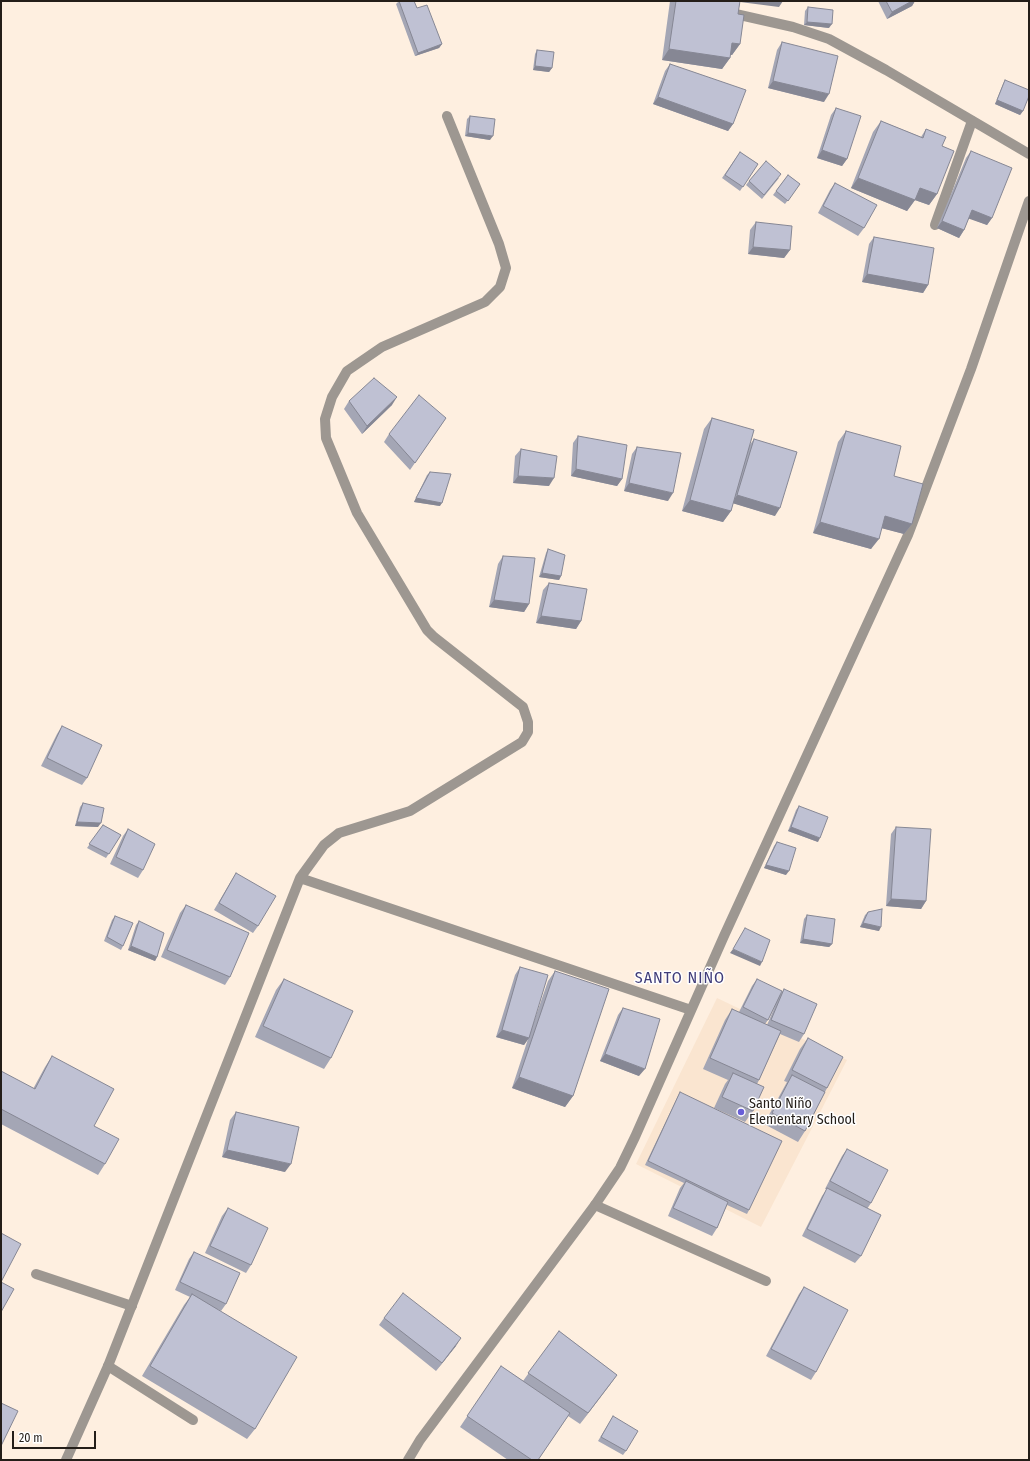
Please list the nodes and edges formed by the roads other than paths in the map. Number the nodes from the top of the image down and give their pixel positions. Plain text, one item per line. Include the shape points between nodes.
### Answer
1 (719, 10) edge
2 (448, 116) dead end
3 (972, 121) junction
4 (1029, 154) edge
5 (1029, 201) edge
6 (935, 225) dead end
7 (300, 878) junction
8 (691, 1010) junction
9 (595, 1205) junction
10 (36, 1274) dead end
11 (766, 1281) dead end
12 (132, 1306) junction
13 (108, 1366) junction
14 (193, 1420) dead end
15 (66, 1460) edge
16 (408, 1460) edge

1 - 3 street via 793,27 830,39
2 - 7 street via 499,244 506,268 500,287 485,302 382,347 347,370 332,397 325,419 326,438 358,513 426,630 522,707 528,722 528,732 522,742 410,811 339,834 324,845
3 - 4 street
3 - 6 street
5 - 8 street via 971,369 908,535
7 - 8 street
7 - 12 street
8 - 9 street via 620,1168
9 - 11 street
9 - 16 street via 420,1440
10 - 12 street
12 - 13 street
13 - 14 street
13 - 15 street

